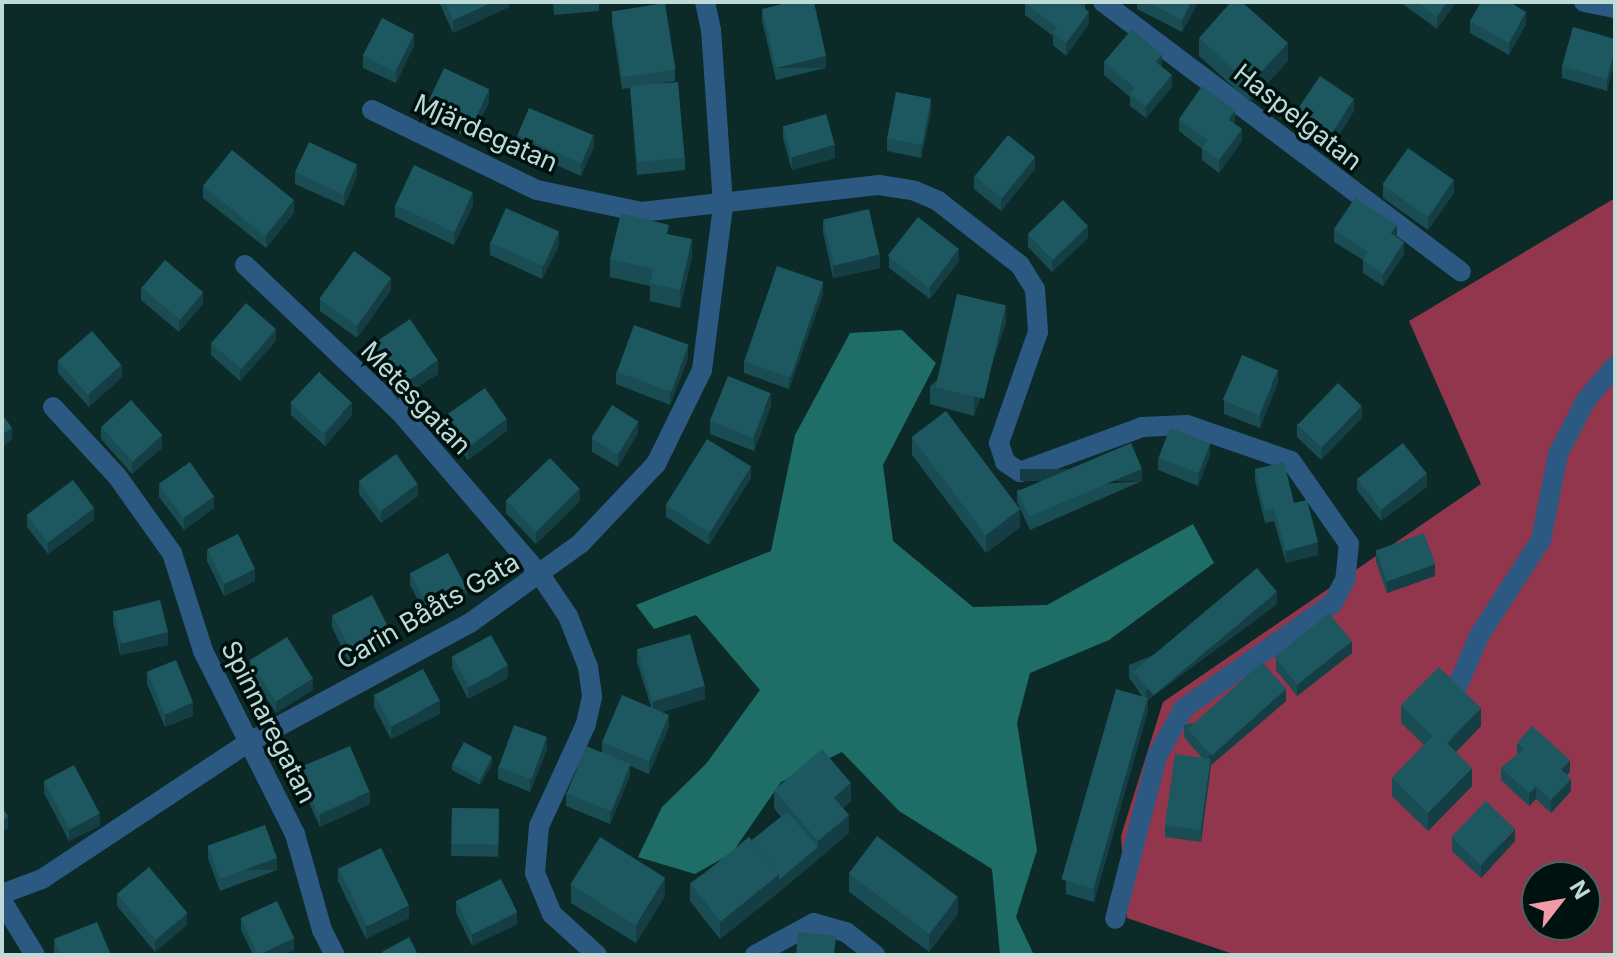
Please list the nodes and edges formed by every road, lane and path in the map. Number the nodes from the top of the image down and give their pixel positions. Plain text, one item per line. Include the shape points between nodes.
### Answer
1 (705, 2) edge
2 (1103, 2) edge
3 (1584, 2) edge
4 (1615, 8) edge
5 (372, 110) dead end
6 (723, 205) junction
7 (245, 265) dead end
8 (1461, 272) dead end
9 (1615, 366) edge
10 (53, 407) dead end
11 (541, 576) junction
12 (1458, 685) edge
13 (246, 744) junction
14 (2, 894) edge
15 (2, 901) edge
16 (1115, 919) dead end
17 (35, 955) edge
18 (335, 955) edge
19 (597, 955) edge
20 (755, 955) edge
21 (875, 955) edge

1 - 6 street, Carin Bååts Gata
2 - 8 street, Haspelgatan
3 - 4 street
5 - 6 street, Mjärdegatan via 537,190 641,212
6 - 11 street, Carin Bååts Gata via 702,370 669,438 656,464 580,544
6 - 16 street, Mjärdegatan via 879,185 938,201 1020,265 1035,289 1038,332 999,443 1005,462 1020,472 1142,427 1187,425 1291,461 1349,544 1345,580 1333,603 1184,708 1157,756
7 - 11 street, Metesgatan via 400,412
9 - 12 street via 1586,400 1558,454 1541,540 1480,634
10 - 13 street, Spinnaregatan via 117,476 172,553 203,651
11 - 13 street, Carin Bååts Gata via 470,623
11 - 19 street, Metesgatan via 579,641 593,690 586,724 539,826 535,873 552,914
13 - 14 street, Carin Bååts Gata via 42,879
13 - 18 street, Spinnaregatan via 278,793
15 - 17 street
20 - 21 street via 814,923 846,932

